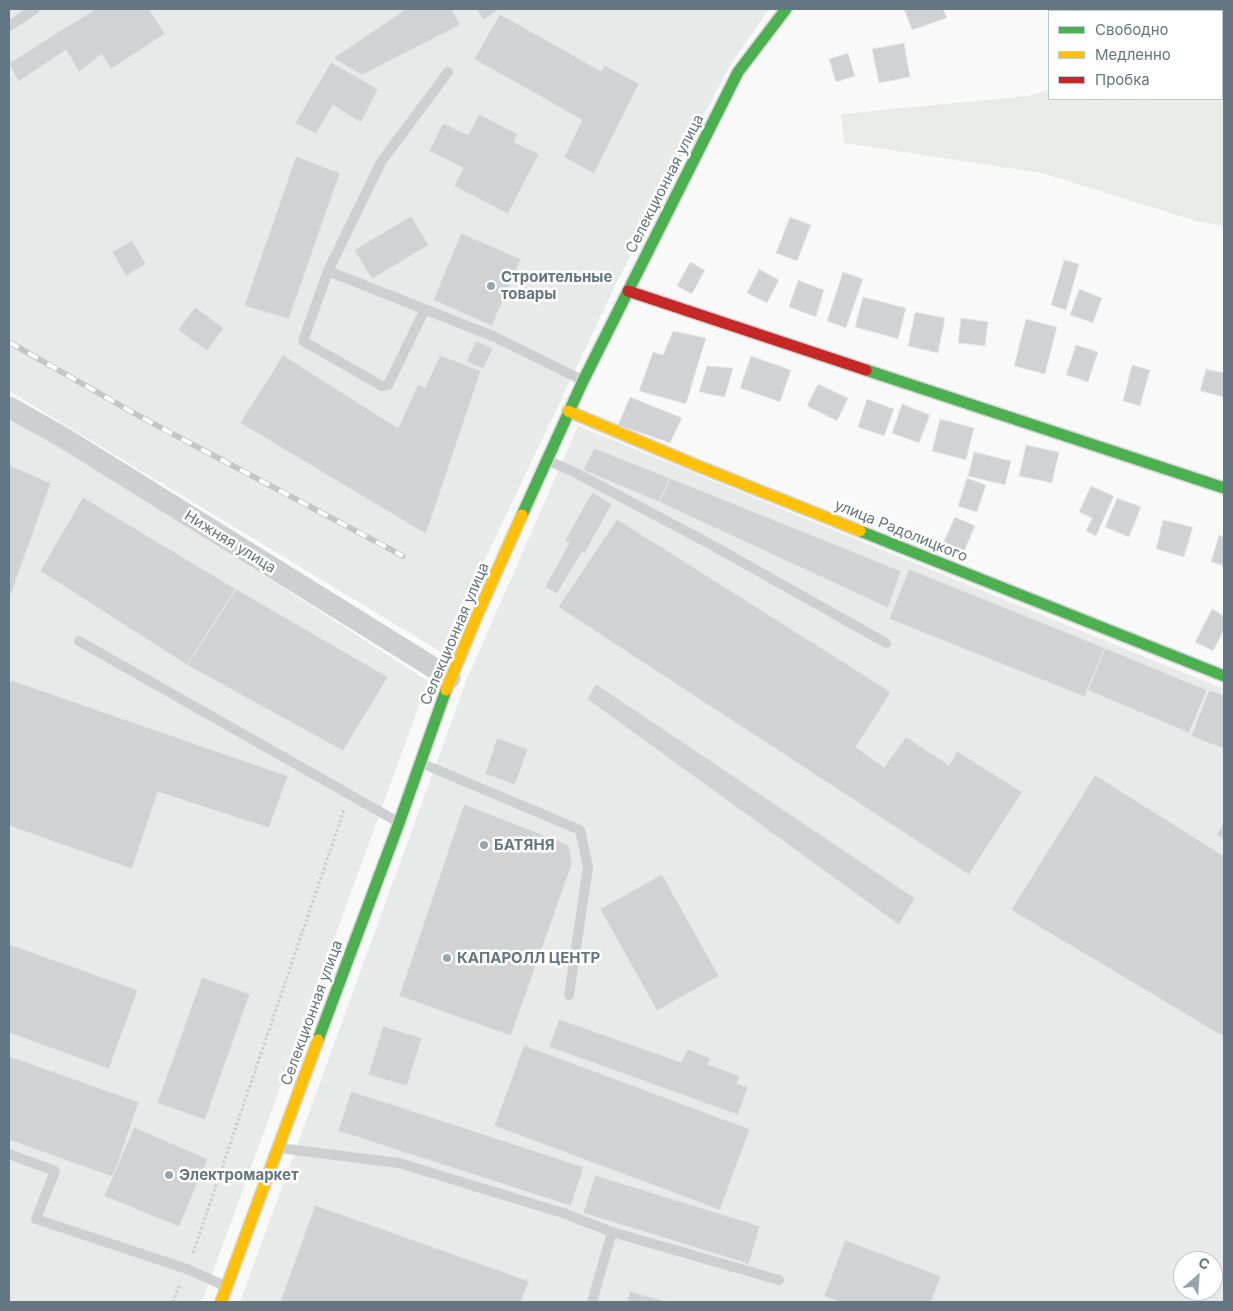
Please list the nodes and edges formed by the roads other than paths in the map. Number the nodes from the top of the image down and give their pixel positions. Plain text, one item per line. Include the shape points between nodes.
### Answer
1 (35, 9) edge
2 (786, 9) edge
3 (9, 26) edge
4 (448, 72) dead end
5 (328, 270) junction
6 (628, 291) junction
7 (424, 309) junction
8 (582, 381) junction
9 (9, 408) edge
10 (568, 412) junction
11 (546, 460) junction
12 (1224, 488) edge
13 (79, 641) dead end
14 (886, 643) dead end
15 (1224, 676) edge
16 (450, 678) junction
17 (420, 763) junction
18 (399, 823) junction
19 (569, 995) dead end
20 (278, 1148) junction
21 (9, 1154) edge
22 (612, 1232) junction
23 (779, 1280) dead end
24 (226, 1287) junction
25 (221, 1302) edge
26 (592, 1302) edge

1 - 3 lane
2 - 6 street, Селекционная улица via 738,72
4 - 5 lane via 382,162
5 - 7 lane
5 - 7 lane via 302,341 382,386 388,385
6 - 8 street, Селекционная улица
6 - 12 street
7 - 8 lane via 495,337
8 - 10 street, Селекционная улица
9 - 16 street, Нижняя улица via 64,438
10 - 11 street, Селекционная улица
10 - 15 street, улица Радолицкого
11 - 14 lane via 710,544
11 - 16 street, Селекционная улица
13 - 18 lane
16 - 17 street, Селекционная улица
17 - 18 street, Селекционная улица
17 - 19 lane via 580,830 588,867
18 - 20 street, Селекционная улица
20 - 22 lane via 399,1163 563,1213
20 - 24 street, Селекционная улица
21 - 24 lane via 55,1171 36,1219 187,1269
22 - 23 lane
22 - 26 lane
24 - 25 street, Селекционная улица

